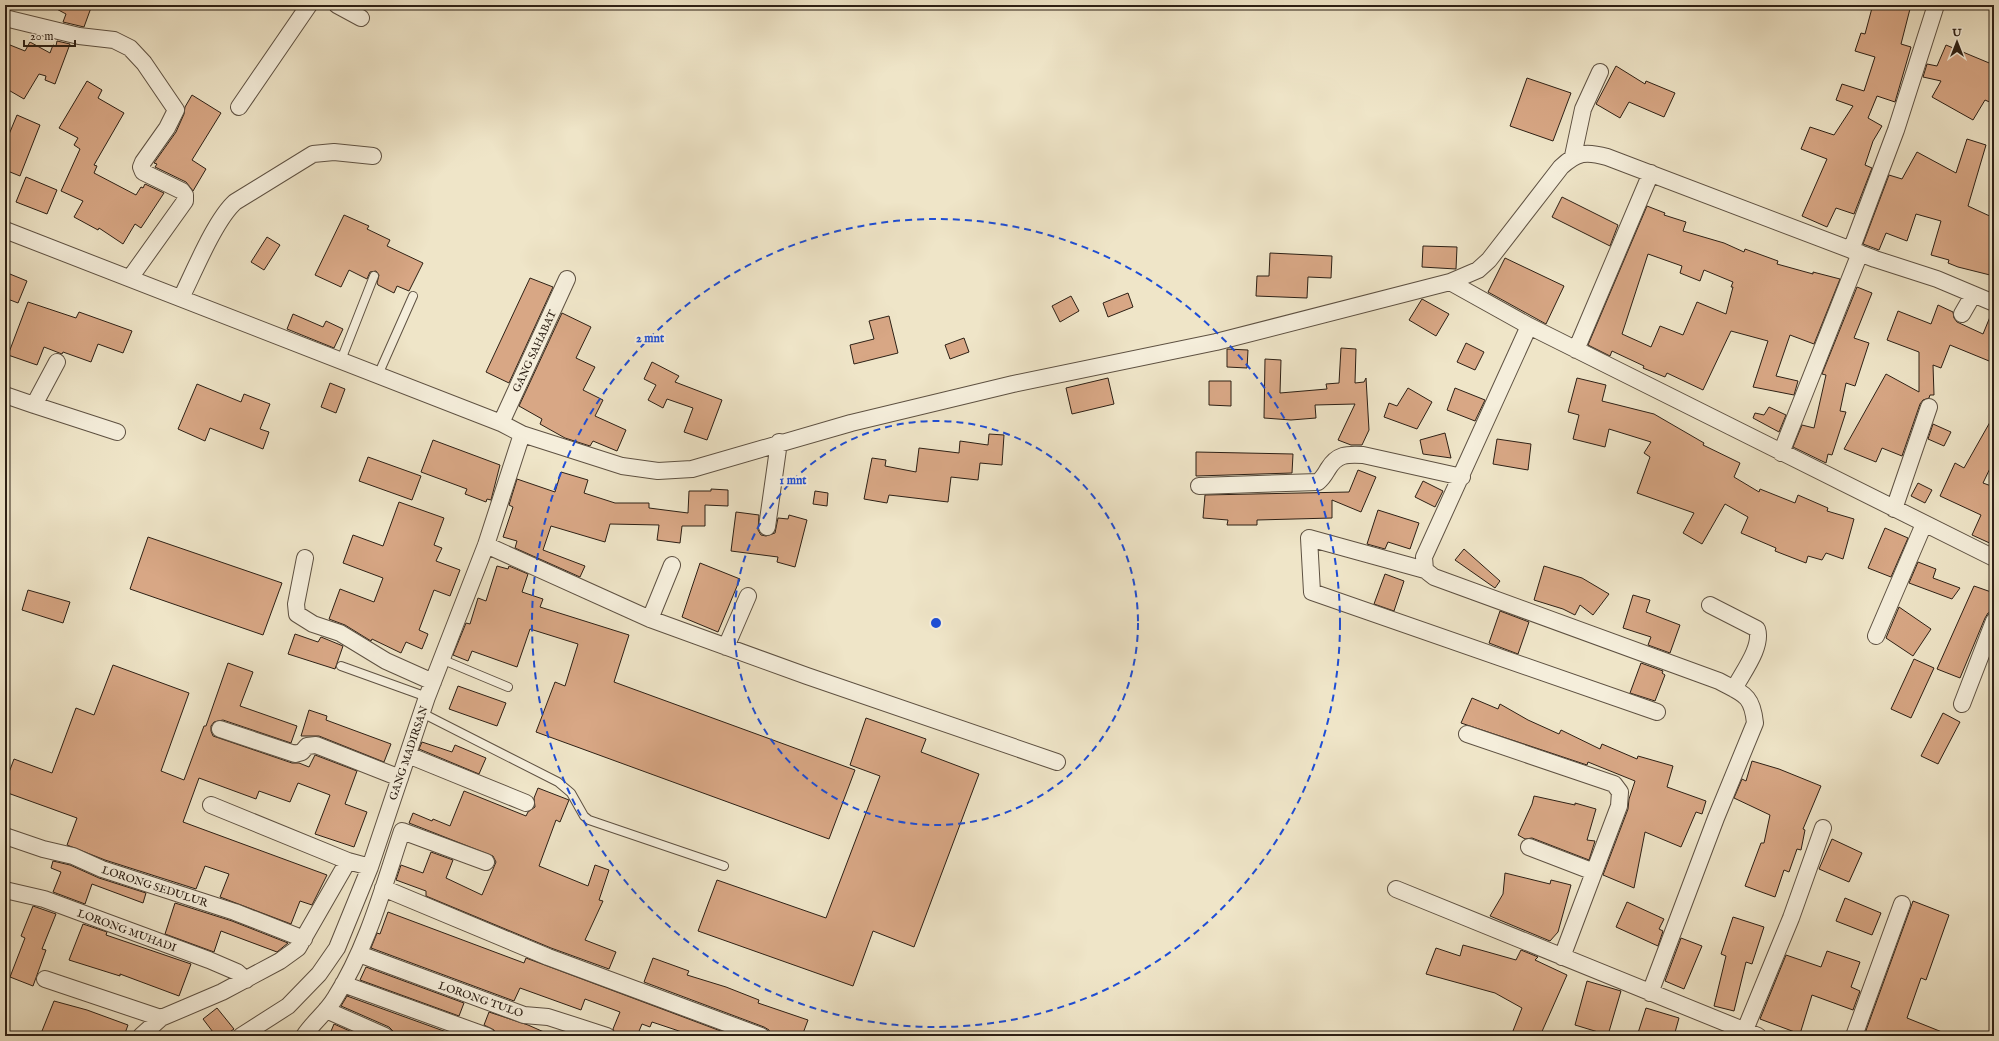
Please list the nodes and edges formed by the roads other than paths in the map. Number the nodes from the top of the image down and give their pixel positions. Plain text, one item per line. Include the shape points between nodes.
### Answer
1 (309, 5) edge
2 (337, 5) edge
3 (1936, 5) edge
4 (5, 18) edge
5 (361, 18) dead end
6 (1600, 72) dead end
7 (239, 107) dead end
8 (373, 156) dead end
9 (1573, 156) junction
10 (1651, 173) junction
11 (5, 230) edge
12 (1855, 251) junction
13 (374, 276) dead end
14 (130, 278) junction
15 (567, 280) dead end
16 (1450, 282) junction
17 (1973, 295) junction
18 (413, 296) dead end
19 (181, 298) junction
20 (1994, 303) edge
21 (1962, 314) dead end
22 (1529, 326) junction
23 (1576, 350) junction
24 (341, 360) junction
25 (57, 362) dead end
26 (378, 375) junction
27 (5, 396) edge
28 (34, 405) junction
29 (1929, 407) dead end
30 (501, 423) junction
31 (117, 432) dead end
32 (522, 434) junction
33 (779, 442) junction
34 (1781, 453) junction
35 (1462, 477) junction
36 (1199, 486) dead end
37 (1894, 509) junction
38 (1924, 524) junction
39 (767, 527) dead end
40 (486, 545) junction
41 (305, 558) dead end
42 (1994, 558) edge
43 (672, 565) dead end
44 (1425, 570) junction
45 (748, 596) dead end
46 (1710, 605) dead end
47 (650, 619) junction
48 (1994, 621) edge
49 (1876, 636) dead end
50 (726, 647) junction
51 (441, 660) junction
52 (341, 666) dead end
53 (433, 682) junction
54 (508, 687) dead end
55 (1734, 688) junction
56 (427, 698) junction
57 (1962, 704) dead end
58 (1657, 712) dead end
59 (422, 713) junction
60 (220, 729) dead end
61 (1467, 734) dead end
62 (408, 755) junction
63 (1057, 762) dead end
64 (400, 778) junction
65 (526, 803) dead end
66 (211, 805) dead end
67 (384, 824) junction
68 (1823, 828) dead end
69 (402, 832) junction
70 (5, 836) edge
71 (1529, 847) dead end
72 (348, 860) junction
73 (486, 862) dead end
74 (724, 866) dead end
75 (370, 867) junction
76 (1594, 872) junction
77 (383, 888) junction
78 (1396, 889) dead end
79 (5, 890) edge
80 (1902, 904) dead end
81 (304, 939) junction
82 (359, 954) junction
83 (1562, 957) junction
84 (45, 979) dead end
85 (246, 980) junction
86 (343, 984) junction
87 (1650, 993) junction
88 (326, 1010) junction
89 (161, 1018) junction
90 (1751, 1033) edge
91 (141, 1036) edge
92 (241, 1036) edge
93 (304, 1036) edge
94 (385, 1036) edge
95 (487, 1036) edge
96 (607, 1036) edge
97 (761, 1036) edge
98 (1854, 1036) edge

1 - 7 street
2 - 5 street
3 - 12 street
4 - 14 street via 79,36 114,40 130,48 144,62 176,110 167,128 142,162 141,168 143,172 182,191 185,201
6 - 9 street via 1584,109
8 - 19 street via 334,152 313,154 235,202 220,222
9 - 10 street via 1592,153
9 - 16 street via 1553,176 1489,260 1478,270
10 - 12 street
10 - 23 street
11 - 14 street
12 - 17 street
12 - 34 street
13 - 24 lane
14 - 19 street
15 - 30 street, GANG SAHABAT
16 - 22 street
16 - 33 street via 1216,342 1013,384
17 - 20 street
17 - 21 street
18 - 26 lane
19 - 24 street
22 - 23 street
22 - 35 street
23 - 34 street
24 - 26 street
25 - 28 street
26 - 30 street
27 - 28 street
28 - 31 street
29 - 37 street
30 - 32 street
32 - 33 street via 622,466 658,471 692,469
32 - 40 street, GANG MADIRSAN
33 - 39 street
34 - 37 street
35 - 36 street via 1349,454 1341,455 1334,460 1323,479 1318,482
35 - 44 street via 1424,557
37 - 38 street
38 - 42 street
38 - 49 street
40 - 47 street
40 - 51 street, GANG MADIRSAN
41 - 53 street via 296,604 297,614 313,624 340,633 386,661
43 - 47 street
44 - 55 street via 1434,577
44 - 58 street via 1309,538 1312,592
45 - 50 street
46 - 55 street via 1757,629 1759,635 1759,644
47 - 50 street
48 - 57 street
50 - 63 street
51 - 53 street, GANG MADIRSAN
51 - 54 lane
52 - 56 lane
53 - 56 street, GANG MADIRSAN
55 - 87 street via 1743,693 1753,707 1755,723
56 - 59 street, GANG MADIRSAN
59 - 62 street, GANG MADIRSAN
59 - 74 lane via 558,782 571,793 584,816 590,820
60 - 64 street via 295,754 302,752 307,746 316,745
61 - 76 street via 1614,784 1620,792 1619,806
62 - 64 street, GANG MADIRSAN
62 - 65 street
64 - 67 street, GANG MADIRSAN
66 - 72 street
67 - 69 street
67 - 75 street, GANG MADIRSAN
68 - 90 street
69 - 73 street
69 - 77 street
70 - 81 street, LORONG SEDULUR via 73,856 102,870 235,912
71 - 76 street
72 - 75 street
72 - 81 street
75 - 92 street, GANG MADIRSAN via 337,948 319,974 288,1006
76 - 83 street
77 - 82 street
77 - 97 street via 548,957
78 - 83 street
79 - 85 street, LORONG MUHADI via 44,899 209,960 237,972
80 - 98 street
81 - 85 street via 298,948 280,961
82 - 86 street
82 - 96 street, LORONG TULO via 524,1016 548,1017
83 - 87 street
84 - 89 street
85 - 89 street
86 - 88 street
86 - 95 street
87 - 90 street
88 - 93 street
88 - 94 street
89 - 91 street

